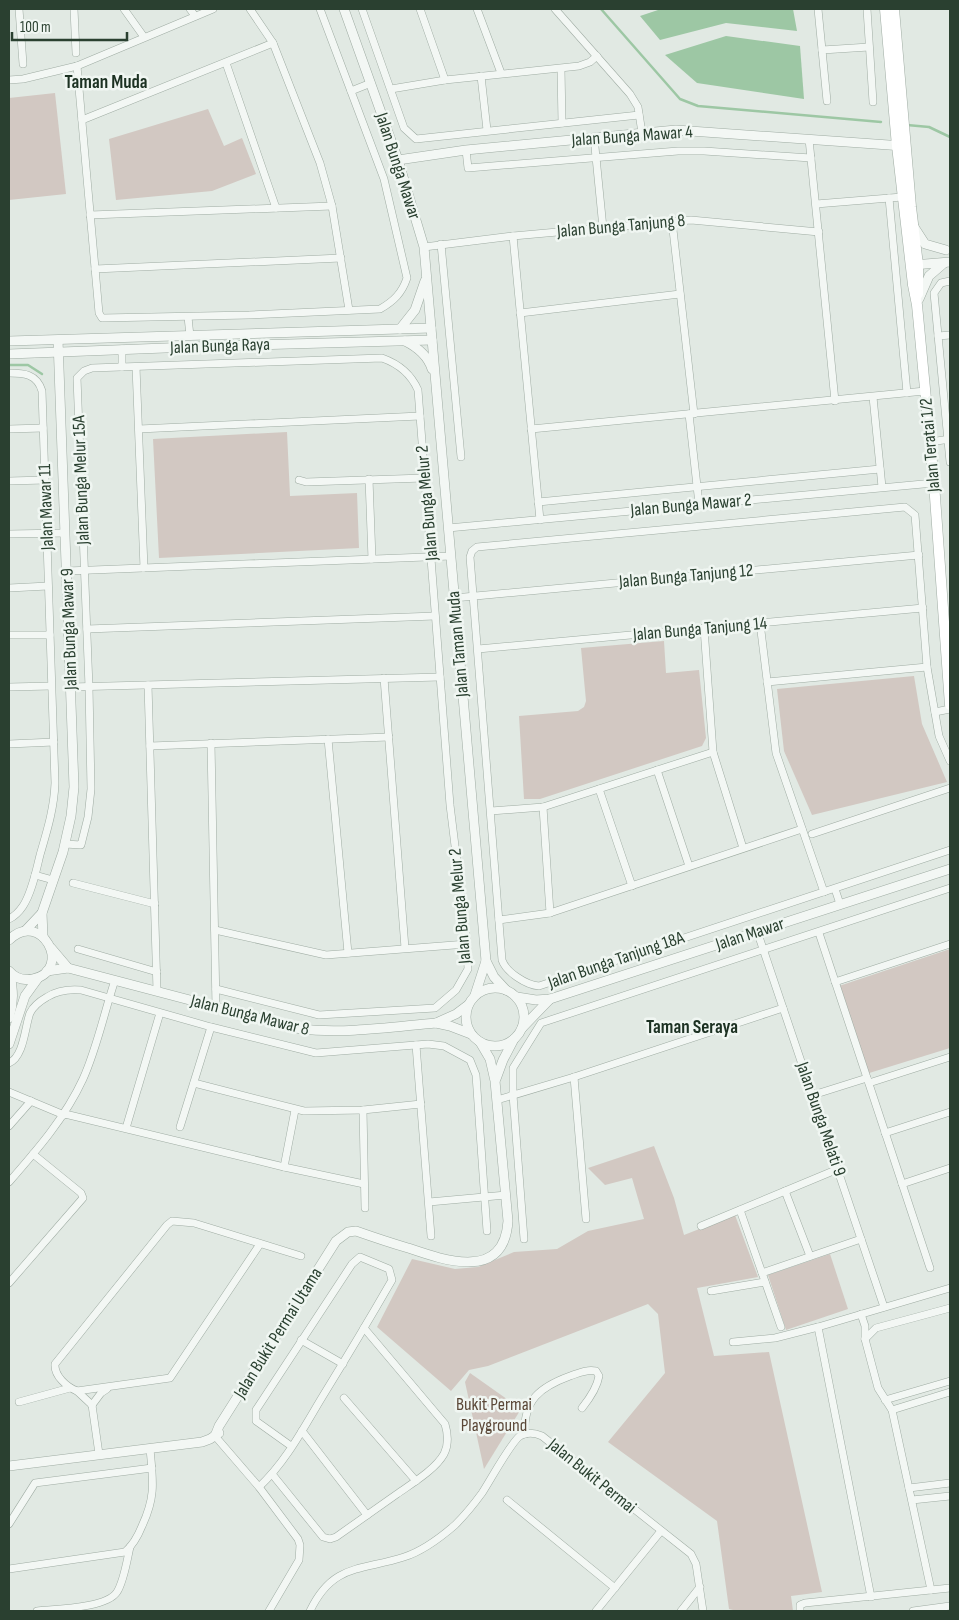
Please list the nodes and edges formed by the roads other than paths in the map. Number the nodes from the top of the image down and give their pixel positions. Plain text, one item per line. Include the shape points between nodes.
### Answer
1 (19, 9) edge
2 (74, 9) edge
3 (124, 9) edge
4 (190, 9) edge
5 (213, 9) edge
6 (250, 9) edge
7 (320, 9) edge
8 (346, 9) edge
9 (362, 9) edge
10 (420, 9) edge
11 (477, 9) edge
12 (555, 9) edge
13 (818, 9) edge
14 (867, 9) edge
15 (885, 9) edge
16 (894, 9) edge
17 (195, 16) junction
18 (144, 37) junction
19 (273, 43) junction
20 (869, 47) junction
21 (822, 50) junction
22 (76, 53) dead end
23 (597, 56) junction
24 (226, 63) junction
25 (23, 64) dead end
26 (77, 66) junction
27 (561, 68) junction
28 (501, 73) junction
29 (481, 76) junction
30 (9, 80) edge
31 (445, 80) junction
32 (371, 83) junction
33 (391, 89) junction
34 (351, 91) junction
35 (827, 101) dead end
36 (873, 102) dead end
37 (639, 115) junction
38 (82, 120) junction
39 (562, 123) junction
40 (487, 130) junction
41 (642, 132) junction
42 (594, 137) junction
43 (810, 139) junction
44 (902, 146) junction
45 (466, 150) junction
46 (596, 157) junction
47 (811, 158) junction
48 (398, 160) junction
49 (902, 197) junction
50 (889, 198) junction
51 (816, 204) junction
52 (332, 206) junction
53 (276, 208) junction
54 (90, 215) junction
55 (672, 221) junction
56 (913, 225) junction
57 (603, 228) junction
58 (818, 232) junction
59 (513, 236) junction
60 (442, 244) junction
61 (424, 247) junction
62 (948, 250) edge
63 (913, 253) junction
64 (341, 258) junction
65 (947, 262) edge
66 (914, 265) junction
67 (95, 269) junction
68 (427, 273) junction
69 (950, 281) edge
70 (680, 294) junction
71 (917, 305) junction
72 (349, 310) junction
73 (520, 313) junction
74 (188, 317) junction
75 (431, 328) junction
76 (400, 329) junction
77 (950, 335) edge
78 (190, 336) junction
79 (938, 336) junction
80 (58, 340) junction
81 (432, 340) junction
82 (405, 341) junction
83 (9, 342) edge
84 (122, 349) junction
85 (58, 352) junction
86 (9, 354) edge
87 (122, 367) junction
88 (136, 367) junction
89 (84, 371) joint
90 (9, 374) edge
91 (436, 379) junction
92 (947, 388) edge
93 (925, 392) junction
94 (907, 393) junction
95 (873, 397) junction
96 (835, 401) junction
97 (691, 414) junction
98 (420, 416) junction
99 (44, 428) junction
100 (9, 429) edge
101 (139, 429) junction
102 (532, 430) junction
103 (949, 440) edge
104 (930, 442) junction
105 (462, 457) dead end
106 (950, 462) edge
107 (880, 469) junction
108 (424, 478) junction
109 (45, 480) junction
110 (299, 480) dead end
111 (369, 480) junction
112 (9, 481) edge
113 (934, 482) junction
114 (697, 487) junction
115 (882, 487) junction
116 (538, 502) junction
117 (699, 504) junction
118 (540, 520) junction
119 (448, 528) junction
120 (65, 532) junction
121 (47, 533) junction
122 (9, 534) edge
123 (918, 555) junction
124 (451, 556) junction
125 (432, 557) junction
126 (372, 559) junction
127 (144, 568) junction
128 (84, 570) junction
129 (67, 571) junction
130 (48, 586) junction
131 (9, 588) edge
132 (472, 596) junction
133 (454, 598) junction
134 (922, 608) junction
135 (435, 616) junction
136 (760, 623) junction
137 (704, 628) junction
138 (87, 629) junction
139 (9, 635) edge
140 (50, 635) junction
141 (478, 649) junction
142 (927, 667) junction
143 (948, 669) edge
144 (440, 677) junction
145 (384, 678) junction
146 (767, 682) junction
147 (148, 685) junction
148 (51, 686) junction
149 (9, 687) edge
150 (71, 687) junction
151 (89, 687) junction
152 (950, 707) edge
153 (935, 712) junction
154 (389, 737) junction
155 (328, 739) junction
156 (54, 742) junction
157 (211, 743) junction
158 (9, 744) edge
159 (150, 746) junction
160 (713, 752) junction
161 (950, 760) edge
162 (657, 770) junction
163 (950, 788) edge
164 (599, 789) junction
165 (543, 807) junction
166 (491, 811) junction
167 (802, 829) junction
168 (812, 834) dead end
169 (65, 844) junction
170 (743, 848) junction
171 (950, 850) edge
172 (689, 866) junction
173 (950, 869) edge
174 (35, 875) junction
175 (53, 880) junction
176 (73, 883) dead end
177 (632, 886) junction
178 (950, 888) edge
179 (835, 889) junction
180 (824, 892) junction
181 (155, 904) junction
182 (840, 904) junction
183 (42, 913) junction
184 (550, 913) junction
185 (9, 919) edge
186 (499, 920) junction
187 (215, 930) junction
188 (757, 931) junction
189 (25, 932) junction
190 (819, 933) junction
191 (43, 937) junction
192 (9, 940) edge
193 (467, 944) junction
194 (950, 944) edge
195 (51, 948) junction
196 (405, 948) junction
197 (78, 949) dead end
198 (764, 951) junction
199 (348, 953) junction
200 (486, 961) junction
201 (68, 968) junction
202 (47, 971) junction
203 (9, 972) edge
204 (157, 972) junction
205 (38, 978) junction
206 (115, 980) junction
207 (835, 982) junction
208 (216, 989) junction
209 (506, 990) junction
210 (157, 991) junction
211 (475, 995) junction
212 (517, 997) junction
213 (109, 998) junction
214 (550, 999) junction
215 (468, 1005) junction
216 (216, 1007) junction
217 (783, 1008) junction
218 (160, 1013) junction
219 (9, 1018) edge
220 (436, 1023) junction
221 (211, 1027) junction
222 (522, 1028) junction
223 (471, 1034) junction
224 (514, 1039) junction
225 (480, 1042) junction
226 (9, 1044) edge
227 (416, 1045) junction
228 (950, 1056) edge
229 (9, 1063) edge
230 (574, 1077) junction
231 (495, 1081) junction
232 (868, 1081) junction
233 (194, 1083) junction
234 (9, 1092) edge
235 (513, 1095) junction
236 (813, 1095) junction
237 (497, 1100) junction
238 (32, 1101) junction
239 (421, 1104) junction
240 (295, 1110) junction
241 (363, 1110) junction
242 (950, 1112) edge
243 (64, 1114) junction
244 (9, 1126) edge
245 (180, 1127) dead end
246 (126, 1128) junction
247 (885, 1133) junction
248 (34, 1154) junction
249 (284, 1167) junction
250 (950, 1168) edge
251 (838, 1169) junction
252 (9, 1182) edge
253 (364, 1184) junction
254 (902, 1184) junction
255 (785, 1190) junction
256 (506, 1195) junction
257 (484, 1197) junction
258 (429, 1202) junction
259 (366, 1208) dead end
260 (740, 1210) junction
261 (586, 1220) dead end
262 (701, 1226) dead end
263 (487, 1231) dead end
264 (431, 1236) dead end
265 (524, 1239) dead end
266 (861, 1239) junction
267 (260, 1244) junction
268 (301, 1256) dead end
269 (810, 1256) junction
270 (930, 1268) dead end
271 (762, 1273) junction
272 (765, 1282) junction
273 (9, 1283) edge
274 (950, 1288) edge
275 (711, 1291) dead end
276 (884, 1307) junction
277 (950, 1308) edge
278 (861, 1314) junction
279 (865, 1326) junction
280 (781, 1327) dead end
281 (818, 1327) junction
282 (364, 1328) junction
283 (876, 1328) junction
284 (865, 1339) junction
285 (302, 1340) junction
286 (733, 1342) dead end
287 (343, 1364) junction
288 (950, 1381) edge
289 (108, 1388) junction
290 (74, 1390) junction
291 (950, 1392) edge
292 (344, 1398) dead end
293 (886, 1400) junction
294 (19, 1402) dead end
295 (92, 1405) junction
296 (582, 1408) dead end
297 (892, 1410) junction
298 (302, 1431) junction
299 (525, 1434) junction
300 (215, 1436) junction
301 (291, 1446) junction
302 (150, 1449) junction
303 (99, 1454) junction
304 (9, 1466) edge
305 (152, 1468) junction
306 (272, 1474) junction
307 (416, 1481) junction
308 (950, 1483) edge
309 (258, 1487) junction
310 (909, 1488) junction
311 (950, 1496) edge
312 (507, 1500) dead end
313 (912, 1500) junction
314 (367, 1515) junction
315 (9, 1524) edge
316 (661, 1531) junction
317 (130, 1547) junction
318 (9, 1569) edge
319 (700, 1587) junction
320 (615, 1588) junction
321 (950, 1588) edge
322 (931, 1590) junction
323 (871, 1597) junction
324 (950, 1606) edge
325 (800, 1608) edge
326 (37, 1611) edge
327 (269, 1611) edge
328 (310, 1611) edge
329 (596, 1611) edge
330 (681, 1611) edge
331 (703, 1611) edge
332 (913, 1611) edge

1 - 25 street
2 - 22 street
3 - 18 street
4 - 17 street
5 - 17 street
6 - 19 street
7 - 34 street
8 - 32 street, Jalan Bunga Mawar
9 - 33 street
10 - 31 street
11 - 28 street
12 - 23 street
13 - 21 street
14 - 20 street
15 - 44 main road, Jalan Teratai 1/2
16 - 44 main road, Jalan Teratai 1/2
17 - 18 street
18 - 26 street
19 - 24 street
19 - 52 street via 320,163
20 - 21 street
20 - 36 street
21 - 35 street
23 - 27 street via 579,66
23 - 37 street via 630,94
24 - 38 street
24 - 53 street
26 - 30 street
26 - 38 street
27 - 28 street
27 - 39 street
28 - 29 street
29 - 31 street
29 - 40 street
31 - 33 street
32 - 34 street
32 - 48 street, Jalan Bunga Mawar
33 - 40 street via 404,128 416,139
34 - 72 street via 384,179 407,278 401,292 390,304 380,308
37 - 39 street
37 - 41 street
38 - 54 street
39 - 40 street
41 - 42 street, Jalan Bunga Mawar 4
41 - 43 street, Jalan Bunga Mawar 4 via 685,131
42 - 45 street, Jalan Bunga Mawar 4
42 - 46 street
43 - 44 street, Jalan Bunga Mawar 4
43 - 47 street
44 - 49 main road, Jalan Teratai 1/2
44 - 56 main road, Jalan Teratai 1/2
45 - 46 street via 468,168
45 - 48 street, Jalan Bunga Mawar 4
46 - 47 street via 704,151
46 - 57 street
47 - 51 street
48 - 61 street, Jalan Bunga Mawar
49 - 50 street
49 - 63 main road, Jalan Teratai 1/2
50 - 51 street
50 - 94 street
51 - 58 street
52 - 53 street
52 - 64 street
53 - 54 street
54 - 67 street
55 - 57 street, Jalan Bunga Tanjung 8
55 - 58 street, Jalan Bunga Tanjung 8
55 - 70 street
56 - 62 street via 925,244
56 - 63 main road, Jalan Teratai 1/2
57 - 59 street, Jalan Bunga Tanjung 8
58 - 96 street
59 - 60 street, Jalan Bunga Tanjung 8
59 - 73 street
60 - 61 street, Jalan Bunga Tanjung 8
60 - 105 street
61 - 68 street, Jalan Bunga Mawar
62 - 63 street
63 - 66 main road, Jalan Teratai 1/2
64 - 67 street
64 - 72 street
65 - 66 street
65 - 71 street via 929,276
66 - 71 main road, Jalan Teratai 1/2
67 - 74 street via 102,318
68 - 75 street, Jalan Bunga Mawar
68 - 76 street via 415,310
69 - 79 street via 941,283 934,294
70 - 73 street
70 - 97 street
71 - 93 main road, Jalan Teratai 1/2
72 - 74 street
73 - 102 street
74 - 78 street
75 - 76 street, Jalan Bunga Raya
75 - 81 street, Jalan Taman Muda
76 - 78 street, Jalan Bunga Raya
77 - 79 street
78 - 80 street, Jalan Bunga Raya
79 - 92 street
80 - 83 street, Jalan Bunga Raya
80 - 85 street, Jalan Bunga Mawar 9
81 - 82 street, Jalan Bunga Raya
81 - 91 street, Jalan Taman Muda
82 - 84 street, Jalan Bunga Raya
82 - 91 street via 425,356
84 - 85 street, Jalan Bunga Raya
84 - 87 street
85 - 86 street, Jalan Bunga Raya
85 - 120 street, Jalan Bunga Mawar 9
87 - 88 street, Jalan Bunga Melur 2
87 - 89 street, Jalan Bunga Melur 2
88 - 98 street, Jalan Bunga Melur 2 via 382,358 399,365 412,377 418,390
88 - 101 street
89 - 128 street, Jalan Bunga Melur 15A via 77,378
90 - 99 street, Jalan Mawar 11 via 29,375 40,385
91 - 119 street, Jalan Taman Muda
92 - 103 street
93 - 94 street
93 - 104 main road, Jalan Teratai 1/2
94 - 95 street
95 - 96 street
95 - 107 street
96 - 97 street
97 - 102 street
97 - 114 street
98 - 101 street
98 - 108 street, Jalan Bunga Melur 2
99 - 100 street
99 - 109 street, Jalan Mawar 11
101 - 127 street
102 - 116 street
103 - 104 street
103 - 106 street
104 - 113 main road, Jalan Teratai 1/2
107 - 114 street
107 - 115 street
108 - 111 street
108 - 125 street, Jalan Bunga Melur 2
109 - 112 street
109 - 121 street, Jalan Mawar 11
110 - 111 street
111 - 126 street
113 - 115 street, Jalan Bunga Mawar 2
113 - 143 main road, Jalan Teratai 1/2
114 - 116 street
114 - 117 street
115 - 117 street, Jalan Bunga Mawar 2
116 - 118 street
117 - 118 street, Jalan Bunga Mawar 2
118 - 119 street, Jalan Bunga Mawar 2
119 - 124 street, Jalan Taman Muda
120 - 121 street
120 - 129 street, Jalan Bunga Mawar 9
121 - 122 street
121 - 130 street, Jalan Mawar 11
123 - 132 street, Jalan Bunga Tanjung 12
123 - 132 street via 916,515 905,507 477,547 470,557
123 - 134 street
124 - 125 street
124 - 133 street, Jalan Taman Muda
125 - 126 street
125 - 135 street, Jalan Bunga Melur 2
126 - 127 street
127 - 128 street
128 - 129 street
128 - 138 street, Jalan Bunga Melur 15A
129 - 150 street, Jalan Bunga Mawar 9
130 - 131 street
130 - 140 street, Jalan Mawar 11
132 - 133 street, Jalan Bunga Tanjung 12
132 - 141 street
133 - 200 street, Jalan Taman Muda
134 - 136 street, Jalan Bunga Tanjung 14
134 - 142 street
135 - 138 street
135 - 144 street, Jalan Bunga Melur 2
136 - 137 street, Jalan Bunga Tanjung 14
136 - 146 street
137 - 141 street, Jalan Bunga Tanjung 14
137 - 160 street
138 - 151 street, Jalan Bunga Melur 15A
139 - 140 street
140 - 148 street, Jalan Mawar 11
141 - 166 street
142 - 146 street
142 - 153 street
143 - 152 main road, Jalan Teratai 1/2
144 - 145 street
144 - 193 street, Jalan Bunga Melur 2 via 450,805
145 - 147 street
145 - 154 street
146 - 167 street via 776,753
147 - 151 street
147 - 159 street
148 - 149 street
148 - 156 street, Jalan Mawar 11
150 - 151 street
150 - 169 street, Jalan Bunga Mawar 9 via 74,787
151 - 169 street, Jalan Bunga Melur 15A via 88,817 81,845
152 - 153 street
153 - 161 street
154 - 155 street
154 - 196 street
155 - 157 street
155 - 199 street
156 - 158 street
156 - 174 street, Jalan Mawar 11 via 54,802
157 - 159 street
157 - 187 street
159 - 181 street
160 - 162 street
160 - 170 street
162 - 164 street
162 - 172 street
163 - 168 street
164 - 165 street
164 - 177 street
165 - 166 street
165 - 184 street
166 - 186 street
167 - 170 street
167 - 180 street
169 - 175 street, Jalan Bunga Mawar 9
170 - 172 street
171 - 179 street, Jalan Bunga Tanjung 18A
172 - 177 street
173 - 182 street, Jalan Mawar
174 - 175 street
174 - 185 street, Jalan Mawar 11 via 24,906
175 - 183 street, Jalan Bunga Mawar 9
176 - 181 street
177 - 184 street
178 - 190 street
179 - 180 street, Jalan Bunga Tanjung 18A
179 - 182 street
180 - 186 street, Jalan Bunga Tanjung 18A via 539,986 529,984 505,968
181 - 204 street
182 - 188 street, Jalan Mawar
183 - 189 street, Jalan Bunga Mawar 9
183 - 191 street, Jalan Bunga Mawar 9
184 - 186 street
187 - 199 street via 326,955
187 - 208 street
188 - 198 street, Jalan Bunga Melati 9
188 - 214 street, Jalan Mawar
189 - 191 street
189 - 192 street
190 - 198 street
190 - 207 street
191 - 195 street
193 - 196 street
193 - 208 street, Jalan Bunga Melur 2 via 468,969 456,990 435,1008 319,1015
194 - 207 street
195 - 201 street
195 - 202 street via 51,964
196 - 199 street
197 - 204 street
198 - 217 street, Jalan Bunga Melati 9
198 - 235 street via 542,1024 512,1068
200 - 209 street, Jalan Taman Muda
200 - 211 street, Jalan Taman Muda
201 - 202 street, Jalan Bunga Mawar 8
201 - 206 street, Jalan Bunga Mawar 8
202 - 205 street
203 - 205 street via 23,980
203 - 219 street via 14,992
204 - 210 street
205 - 226 street via 25,996
206 - 210 street, Jalan Bunga Mawar 8
206 - 213 street
207 - 232 street
208 - 216 street
209 - 211 street via 490,988
209 - 212 street
210 - 216 street, Jalan Bunga Mawar 8
211 - 215 street
212 - 214 street, Jalan Mawar
212 - 222 street via 523,1008
213 - 218 street
213 - 229 street via 71,989 49,995 30,1013 23,1042 16,1058
213 - 243 street via 83,1079
214 - 222 street, Jalan Mawar
215 - 220 street, Jalan Bunga Mawar 8
215 - 223 street via 466,1025
216 - 220 street, Jalan Bunga Mawar 8 via 321,1032
217 - 230 street
217 - 236 street, Jalan Bunga Melati 9
218 - 221 street
218 - 246 street
220 - 223 street, Jalan Bunga Mawar 8
221 - 227 street via 316,1053
221 - 233 street
222 - 224 street
223 - 225 street
224 - 225 street via 501,1045
224 - 231 street, Jalan Bukit Permai Utama
225 - 231 street, Jalan Bukit Permai Utama via 490,1058
227 - 239 street
227 - 257 street via 444,1046 470,1060 474,1066
228 - 232 street
230 - 235 street
230 - 261 street
231 - 237 street, Jalan Bukit Permai Utama
232 - 236 street
232 - 247 street
233 - 240 street
233 - 245 street
234 - 238 street
235 - 237 street
235 - 265 street
236 - 251 street, Jalan Bunga Melati 9
237 - 256 street, Jalan Bukit Permai Utama
238 - 243 street
238 - 244 street
239 - 241 street
239 - 258 street
240 - 241 street
240 - 249 street
241 - 253 street
242 - 247 street
243 - 246 street
243 - 248 street
246 - 249 street
247 - 254 street
248 - 252 street
248 - 273 street via 83,1198
249 - 253 street
250 - 254 street
251 - 255 street
251 - 266 street, Jalan Bunga Melati 9
253 - 259 street
254 - 270 street
255 - 260 street
255 - 269 street
256 - 257 street
256 - 300 street, Jalan Bukit Permai Utama via 508,1221 505,1240 496,1253 478,1261 457,1262 437,1258 352,1230 344,1234 341,1244 224,1430
257 - 258 street
257 - 263 street
258 - 264 street
260 - 262 street
260 - 271 street
266 - 269 street
266 - 276 street, Jalan Bunga Melati 9
267 - 268 street
267 - 289 street via 170,1378
267 - 290 street via 194,1223 172,1221 54,1364 56,1372
269 - 271 street
271 - 272 street
272 - 275 street
272 - 280 street
274 - 276 street
276 - 278 street
277 - 283 street
278 - 279 street
278 - 281 street
279 - 283 street
279 - 284 street
281 - 286 street via 775,1338
281 - 323 street
282 - 285 street via 392,1280 389,1269 360,1257 352,1264
282 - 287 street
282 - 307 street via 445,1424 448,1444 444,1454
283 - 284 street
284 - 293 street via 878,1388
285 - 287 street
285 - 301 street via 256,1410 256,1421
287 - 298 street
288 - 293 street
289 - 290 street
289 - 295 street
290 - 294 street
290 - 295 street
291 - 297 street
292 - 307 street
293 - 297 street
295 - 303 street
296 - 299 street via 598,1383 596,1371 582,1372 557,1381 538,1393 526,1412
297 - 310 street
298 - 301 street
298 - 314 street
299 - 316 street, Jalan Bukit Permai via 542,1436
299 - 328 street, Jalan Bukit Permai via 516,1439 482,1493 447,1532 416,1553 344,1573 319,1594
300 - 302 street, Jalan Bukit Permai Utama via 202,1442
300 - 309 street
301 - 306 street
302 - 303 street, Jalan Bukit Permai Utama
302 - 305 street
303 - 304 street, Jalan Bukit Permai Utama
305 - 315 street via 35,1483
305 - 317 street via 150,1510
306 - 309 street
306 - 314 street via 323,1537 336,1537
307 - 314 street
308 - 310 street
309 - 327 street via 300,1545 299,1560
310 - 313 street
311 - 313 street
312 - 320 street
313 - 322 street
316 - 319 street, Jalan Bukit Permai via 691,1554
316 - 320 street
317 - 318 street via 119,1554
317 - 326 street via 118,1590 112,1599 97,1604
319 - 330 street
319 - 331 street, Jalan Bukit Permai
320 - 329 street
321 - 322 street
322 - 323 street
323 - 325 street via 805,1603
324 - 332 street

